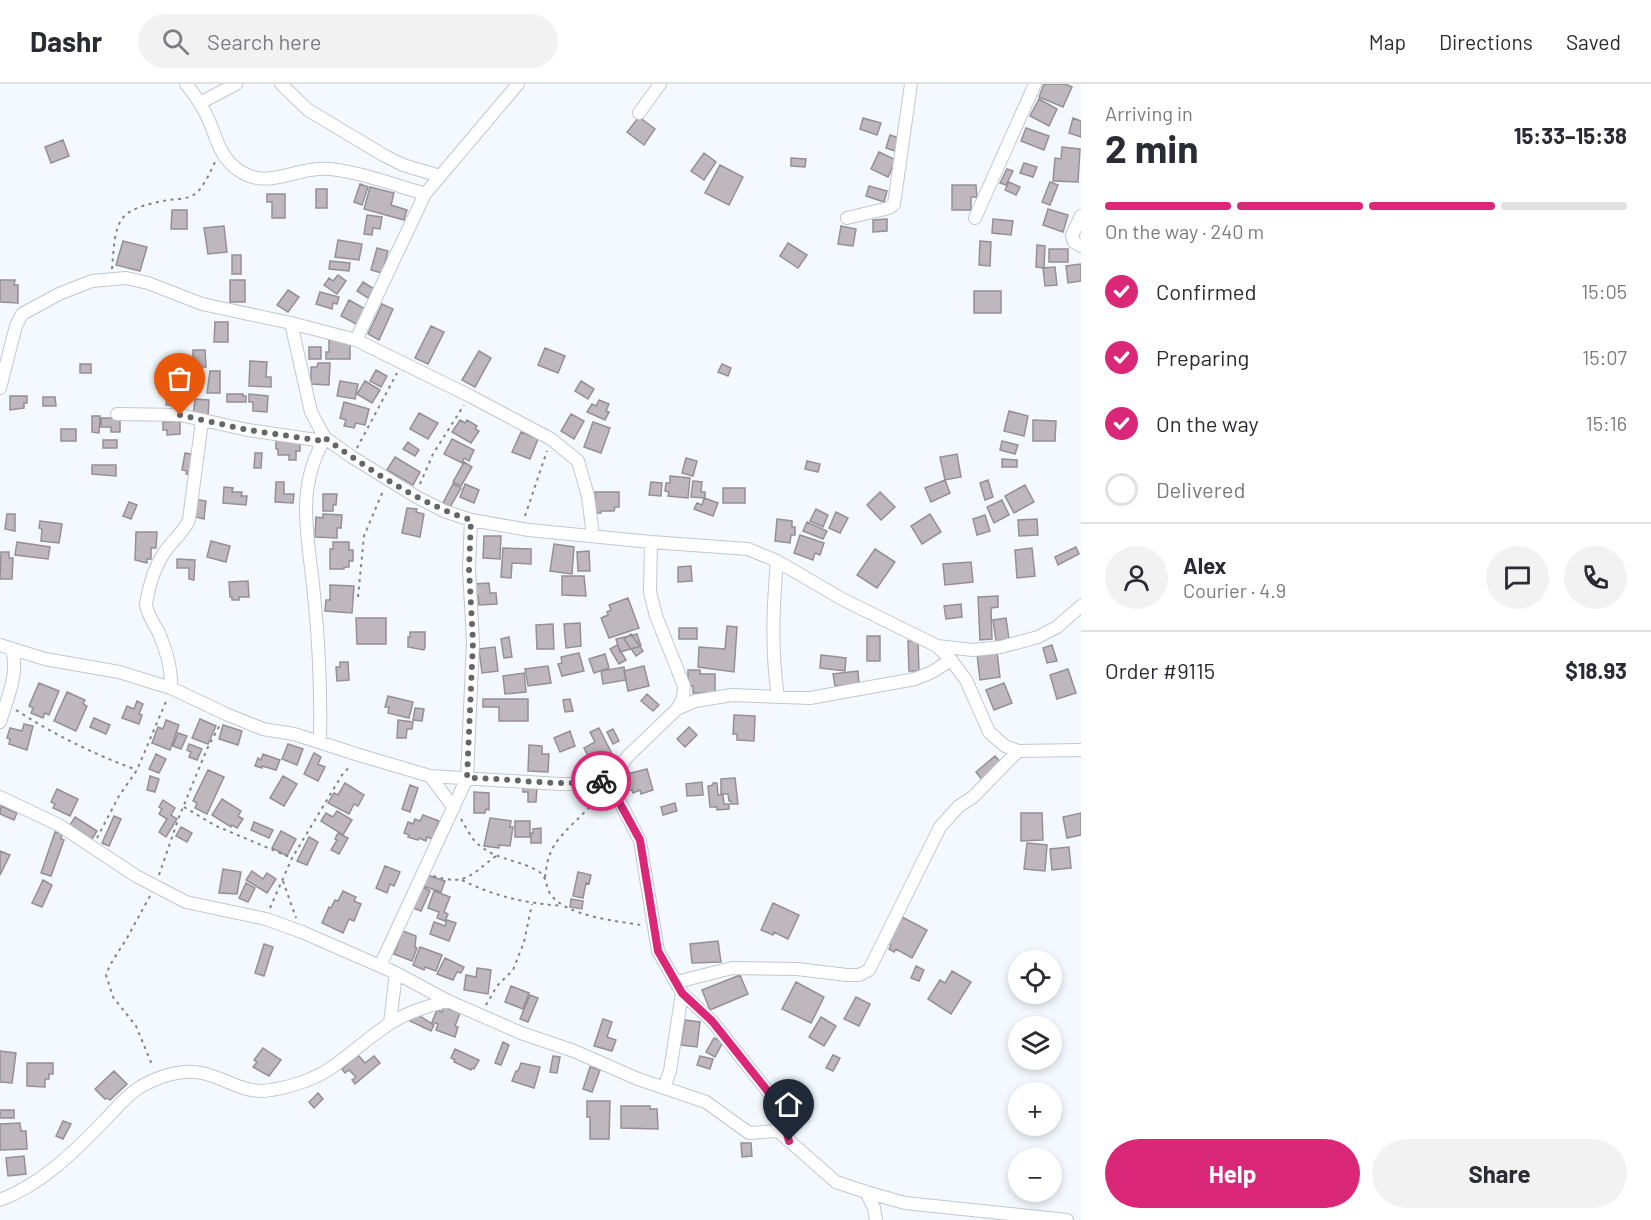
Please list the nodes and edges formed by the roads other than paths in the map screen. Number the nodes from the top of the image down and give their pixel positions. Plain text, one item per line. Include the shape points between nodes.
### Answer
1 (186, 84) edge
2 (236, 84) edge
3 (281, 84) edge
4 (518, 84) edge
5 (660, 84) edge
6 (911, 84) edge
7 (1035, 84) edge
8 (201, 103) junction
9 (639, 113) dead end
10 (440, 176) junction
11 (425, 194) junction
12 (1081, 216) edge
13 (847, 218) dead end
14 (975, 218) dead end
15 (1081, 246) edge
16 (291, 323) junction
17 (356, 340) junction
18 (0, 388) edge
19 (117, 414) dead end
20 (202, 421) junction
21 (324, 439) junction
22 (471, 520) junction
23 (593, 536) junction
24 (651, 542) junction
25 (777, 561) junction
26 (1081, 606) edge
27 (937, 646) junction
28 (6, 647) edge
29 (951, 660) junction
30 (171, 688) junction
31 (778, 697) junction
32 (676, 709) junction
33 (0, 722) edge
34 (320, 742) junction
35 (1081, 750) edge
36 (1018, 751) junction
37 (430, 776) junction
38 (467, 778) junction
39 (611, 779) junction
40 (0, 797) edge
41 (454, 808) junction
42 (380, 966) junction
43 (396, 973) junction
44 (680, 988) junction
45 (448, 1001) junction
46 (390, 1023) junction
47 (664, 1088) junction
48 (789, 1141) junction
49 (866, 1192) junction
50 (0, 1200) edge
51 (876, 1220) edge
52 (1067, 1220) edge

1 - 8 street
2 - 8 street
3 - 10 street via 308,110 385,156
4 - 10 street
5 - 9 street
6 - 13 street via 894,204
7 - 14 street
8 - 11 street via 221,152 248,177 279,179 331,169
10 - 11 street
11 - 17 street
12 - 15 street via 1072,235
16 - 17 street
16 - 18 street via 202,304 126,278 92,281 22,314
16 - 21 street via 311,412
17 - 23 street via 551,440 578,461
19 - 20 street via 163,414
20 - 21 street
20 - 30 street via 189,520 158,564 146,604 169,662
21 - 22 street via 444,512
21 - 34 street via 308,476 306,513 321,702
22 - 23 street
22 - 38 street via 473,642
23 - 24 street
24 - 25 street via 748,549
24 - 32 street via 650,592 684,686
25 - 27 street
25 - 31 street via 772,616
26 - 27 street via 1057,627 1028,640 973,650
27 - 29 street
28 - 30 street
28 - 33 street via 14,657 13,680
29 - 31 street via 915,679 810,698
29 - 36 street via 966,680 989,732
30 - 34 street via 263,729
31 - 32 street via 732,694
32 - 39 street via 627,757
34 - 37 street
35 - 36 street
36 - 44 street via 940,827 869,970 847,975 732,968
37 - 38 street
37 - 41 street
38 - 39 street via 560,784
38 - 41 street
39 - 44 street via 640,840 658,951
40 - 42 street via 59,825 136,876 186,902 266,919
41 - 42 street
42 - 43 street
43 - 45 street
43 - 46 street
44 - 47 street via 670,1071
44 - 48 street via 766,1089 781,1112
45 - 46 street via 418,1008
45 - 47 street
46 - 50 street via 329,1070 271,1091 240,1088 201,1073 158,1078 135,1090 45,1177
47 - 48 street via 706,1102 749,1133 778,1131
48 - 49 street via 836,1182
49 - 51 street
49 - 52 street via 905,1203

